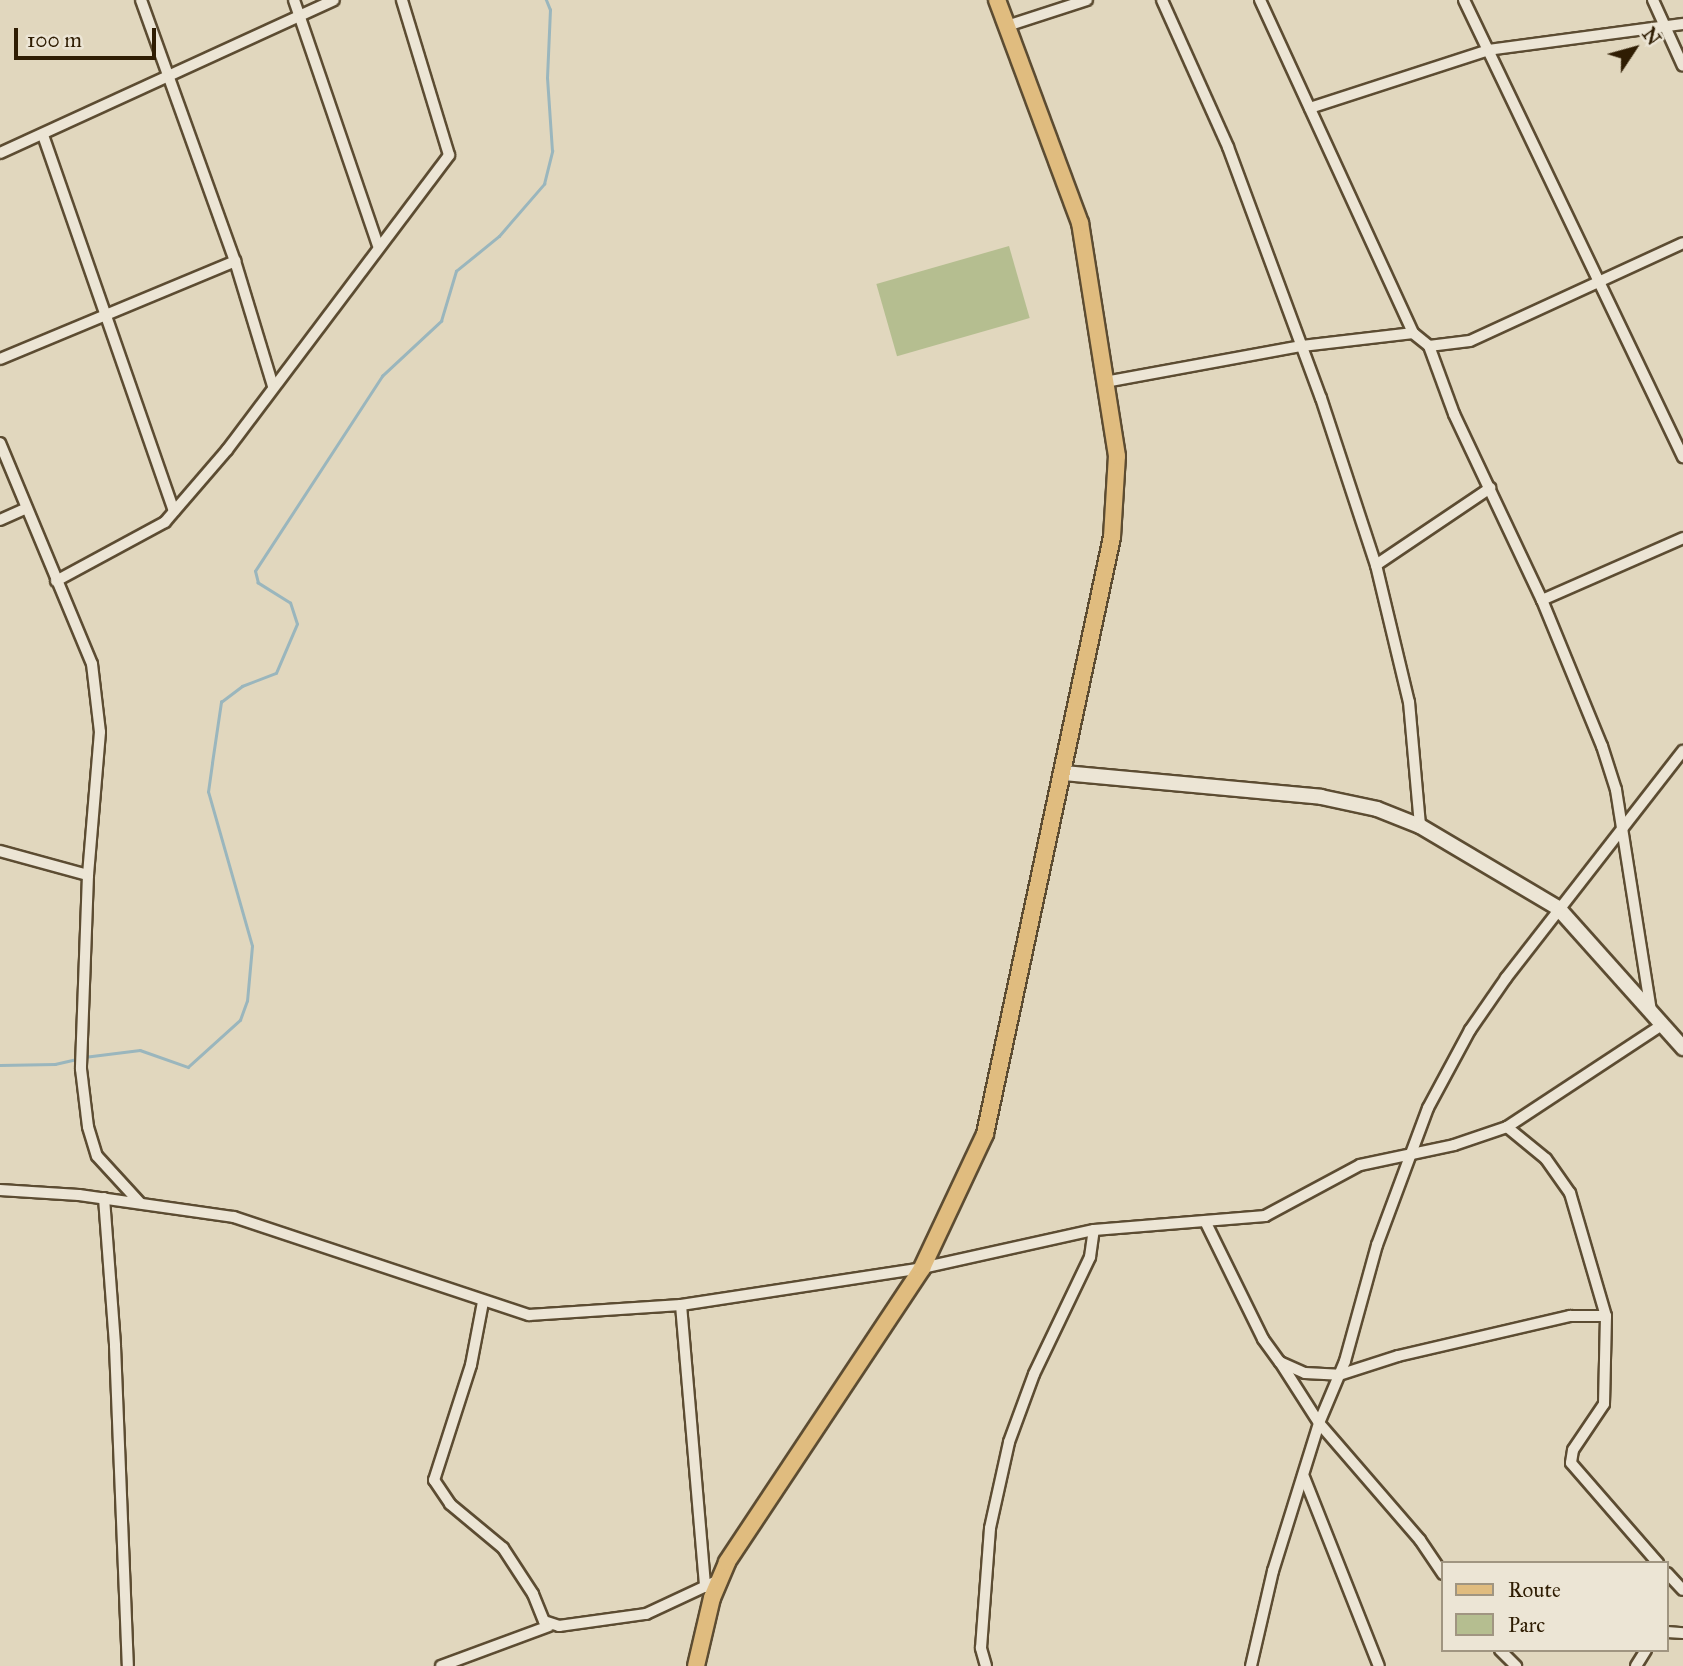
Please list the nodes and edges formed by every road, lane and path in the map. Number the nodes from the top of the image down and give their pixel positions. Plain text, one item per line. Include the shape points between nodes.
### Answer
1 (141, 0) edge
2 (294, 0) edge
3 (334, 0) edge
4 (402, 0) edge
5 (998, 0) edge
6 (1087, 0) edge
7 (1162, 0) edge
8 (1260, 0) edge
9 (1464, 0) edge
10 (1653, 0) edge
11 (299, 15) junction
12 (1683, 24) edge
13 (1007, 26) junction
14 (1665, 27) junction
15 (1489, 50) junction
16 (1683, 66) edge
17 (169, 78) junction
18 (1310, 108) junction
19 (43, 135) junction
20 (0, 153) edge
21 (1683, 243) edge
22 (378, 245) junction
23 (235, 261) junction
24 (1597, 280) junction
25 (105, 316) junction
26 (1413, 333) junction
27 (1301, 346) junction
28 (1429, 346) junction
29 (0, 359) edge
30 (1105, 382) junction
31 (273, 386) junction
32 (0, 443) edge
33 (1683, 457) edge
34 (1490, 488) junction
35 (24, 509) junction
36 (174, 511) junction
37 (0, 520) edge
38 (1683, 538) edge
39 (1376, 565) junction
40 (56, 581) junction
41 (1542, 600) junction
42 (1683, 751) edge
43 (1064, 773) junction
44 (1420, 826) junction
45 (1619, 830) junction
46 (0, 852) edge
47 (88, 875) junction
48 (1558, 908) junction
49 (1651, 1010) junction
50 (1663, 1024) junction
51 (1683, 1048) edge
52 (1507, 1127) junction
53 (1409, 1155) junction
54 (0, 1190) edge
55 (104, 1198) junction
56 (141, 1203) junction
57 (1206, 1223) junction
58 (1094, 1230) junction
59 (922, 1268) junction
60 (483, 1302) junction
61 (681, 1306) junction
62 (1606, 1316) junction
63 (1280, 1362) junction
64 (1339, 1375) junction
65 (1319, 1423) junction
66 (1304, 1477) junction
67 (1656, 1561) edge
68 (1442, 1573) edge
69 (1669, 1575) edge
70 (712, 1584) junction
71 (1683, 1590) edge
72 (550, 1626) junction
73 (1502, 1652) edge
74 (128, 1666) edge
75 (441, 1666) edge
76 (696, 1666) edge
77 (986, 1666) edge
78 (1251, 1666) edge
79 (1378, 1666) edge
80 (1516, 1666) edge

1 - 17 street
2 - 11 street
3 - 11 street
4 - 22 street via 450,151
5 - 13 main road
6 - 13 street
7 - 27 street via 1228,147
8 - 18 street
9 - 15 street
10 - 14 street
11 - 17 street
11 - 22 street
12 - 14 street
13 - 30 main road via 1080,223
14 - 15 street
14 - 16 street
15 - 18 street
15 - 24 street
17 - 19 street
17 - 23 street
18 - 26 street
19 - 20 street
19 - 25 street
21 - 24 street
22 - 31 street
23 - 25 street
23 - 31 street
24 - 28 street via 1461,344
24 - 33 street
25 - 29 street
25 - 36 street
26 - 27 street
26 - 28 street
27 - 30 street
27 - 39 street
28 - 34 street
30 - 43 main road via 1117,456 1116,505
31 - 36 street
32 - 35 street
34 - 39 street
34 - 41 street
35 - 37 street
35 - 40 street
36 - 40 street via 128,546
38 - 41 street
39 - 44 street via 1409,702
40 - 47 street via 88,646 99,707
41 - 45 street via 1612,775
42 - 45 street
43 - 44 main road via 1321,797 1377,809
43 - 59 main road via 985,1134
44 - 48 main road
45 - 48 street
45 - 49 street
46 - 47 street
47 - 56 street via 81,1069 88,1126 97,1156
48 - 49 main road
48 - 53 street via 1470,1030 1441,1079
49 - 50 main road
50 - 51 main road
50 - 52 street
52 - 53 street
52 - 62 street via 1546,1158 1570,1193
53 - 57 street via 1360,1165 1265,1216
53 - 64 street
54 - 55 street
55 - 56 street
55 - 74 street
56 - 60 street via 258,1224
57 - 58 street
57 - 63 street via 1263,1339
58 - 59 street
58 - 77 street via 1082,1277 1034,1374 1009,1442 990,1528 981,1648
59 - 61 street
59 - 70 main road
60 - 61 street via 529,1315 555,1316
60 - 72 street via 471,1365 434,1480 450,1504 503,1548
61 - 70 street
62 - 64 street via 1570,1316 1398,1356
62 - 67 street via 1604,1404 1570,1460
63 - 64 street via 1316,1376
63 - 65 street
64 - 65 street
65 - 66 street
65 - 68 street via 1414,1533
66 - 78 street via 1273,1571
66 - 79 street
69 - 71 street
70 - 72 street via 646,1614
70 - 76 main road
72 - 75 street
73 - 80 street

